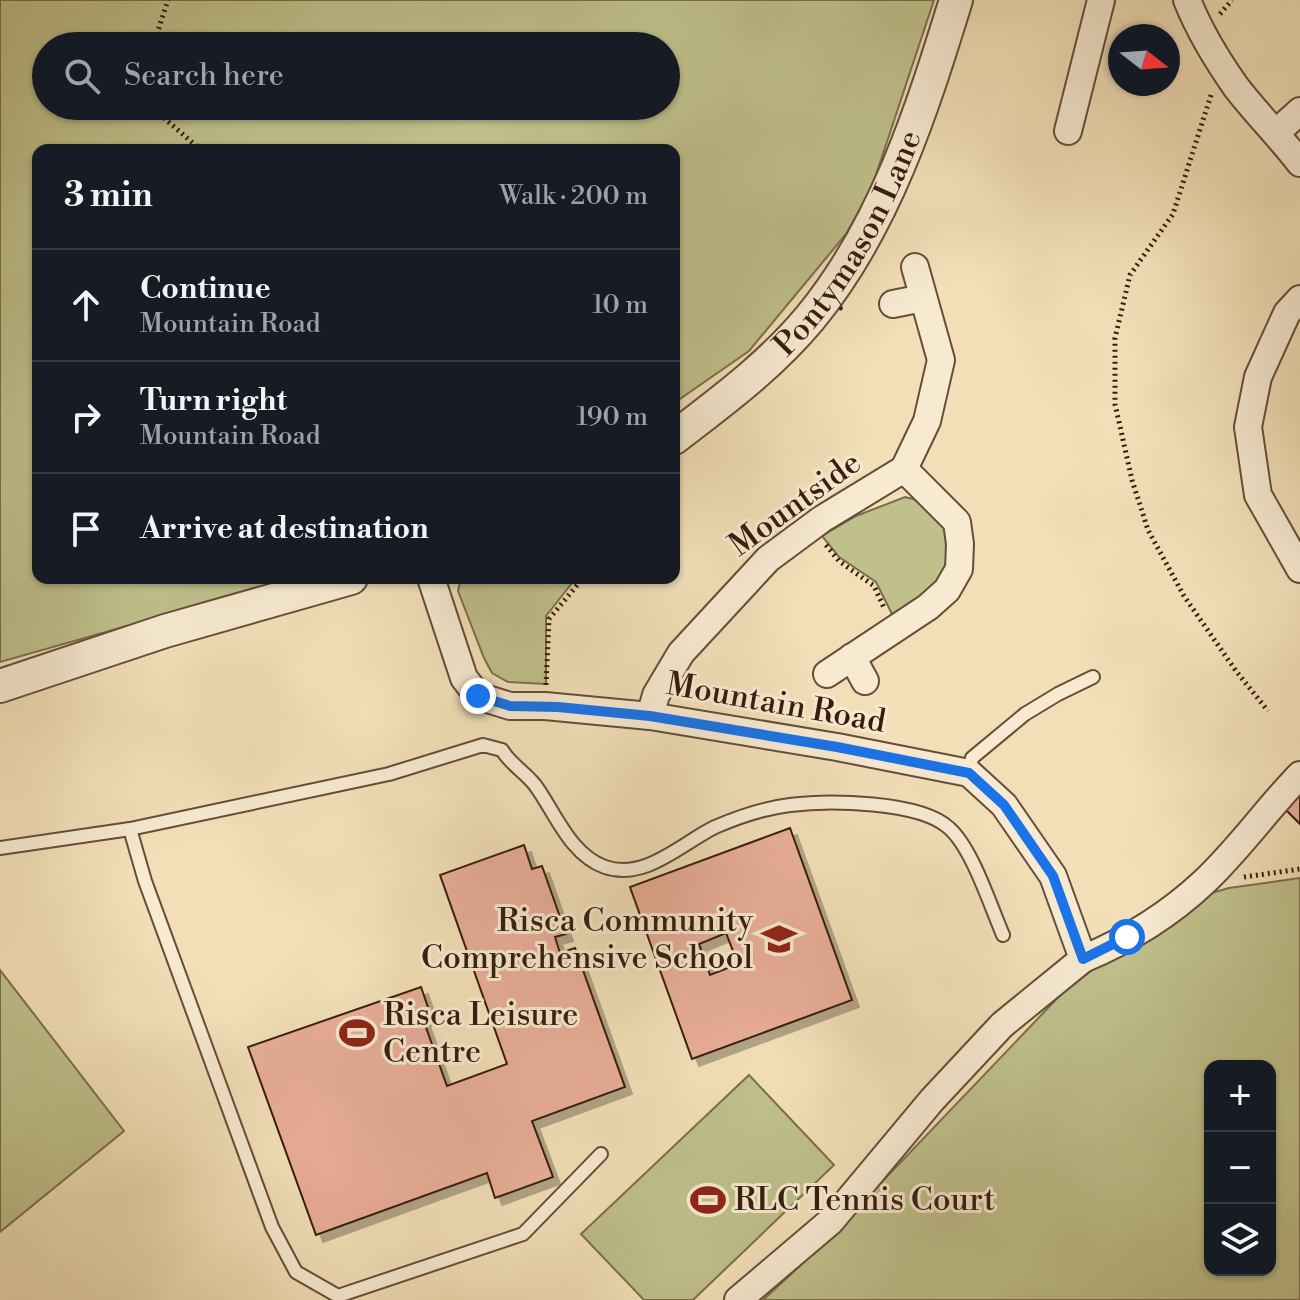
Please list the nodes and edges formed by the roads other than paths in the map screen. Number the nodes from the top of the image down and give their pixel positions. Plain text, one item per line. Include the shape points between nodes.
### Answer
1 (956, 0) edge
2 (1101, 0) edge
3 (1187, 0) edge
4 (1300, 111) edge
5 (1068, 131) dead end
6 (1277, 132) junction
7 (1300, 163) edge
8 (915, 267) dead end
9 (923, 298) junction
10 (1300, 299) edge
11 (893, 304) dead end
12 (680, 434) edge
13 (904, 469) junction
14 (1300, 569) edge
15 (330, 584) edge
16 (433, 584) edge
17 (852, 657) junction
18 (827, 674) dead end
19 (1093, 677) dead end
20 (865, 681) dead end
21 (0, 686) edge
22 (650, 716) junction
23 (969, 773) junction
24 (1300, 775) edge
25 (130, 829) junction
26 (0, 848) edge
27 (1003, 935) dead end
28 (1083, 959) junction
29 (601, 1154) dead end
30 (738, 1300) edge

1 - 12 street, Pontymason Lane via 927,94 895,172 845,267 810,318 741,388
2 - 5 street
3 - 6 street via 1237,87
4 - 6 street
6 - 7 street
8 - 9 street, Mountside
9 - 11 street
9 - 13 street, Mountside via 941,360 927,421
10 - 14 street via 1287,313 1258,377 1248,427 1258,495
13 - 17 street, Mountside via 957,522 959,569 928,607
13 - 22 street, Mountside via 768,559 681,653
15 - 21 street
16 - 22 street, Mountain Road via 464,678 478,696 510,706
17 - 18 street, Mountside
17 - 20 street
19 - 23 lane via 1025,714 972,758
22 - 23 street, Mountain Road
23 - 28 street via 1004,805 1053,876
24 - 28 street via 1203,883 1163,914
25 - 26 lane
25 - 27 lane via 389,774 483,745 502,750 534,784 564,831 605,867 628,870 649,865 716,827 789,805 886,806 934,817 963,843
25 - 29 lane via 272,1227 296,1272 338,1296 523,1234
28 - 30 street via 1002,1025 831,1221

